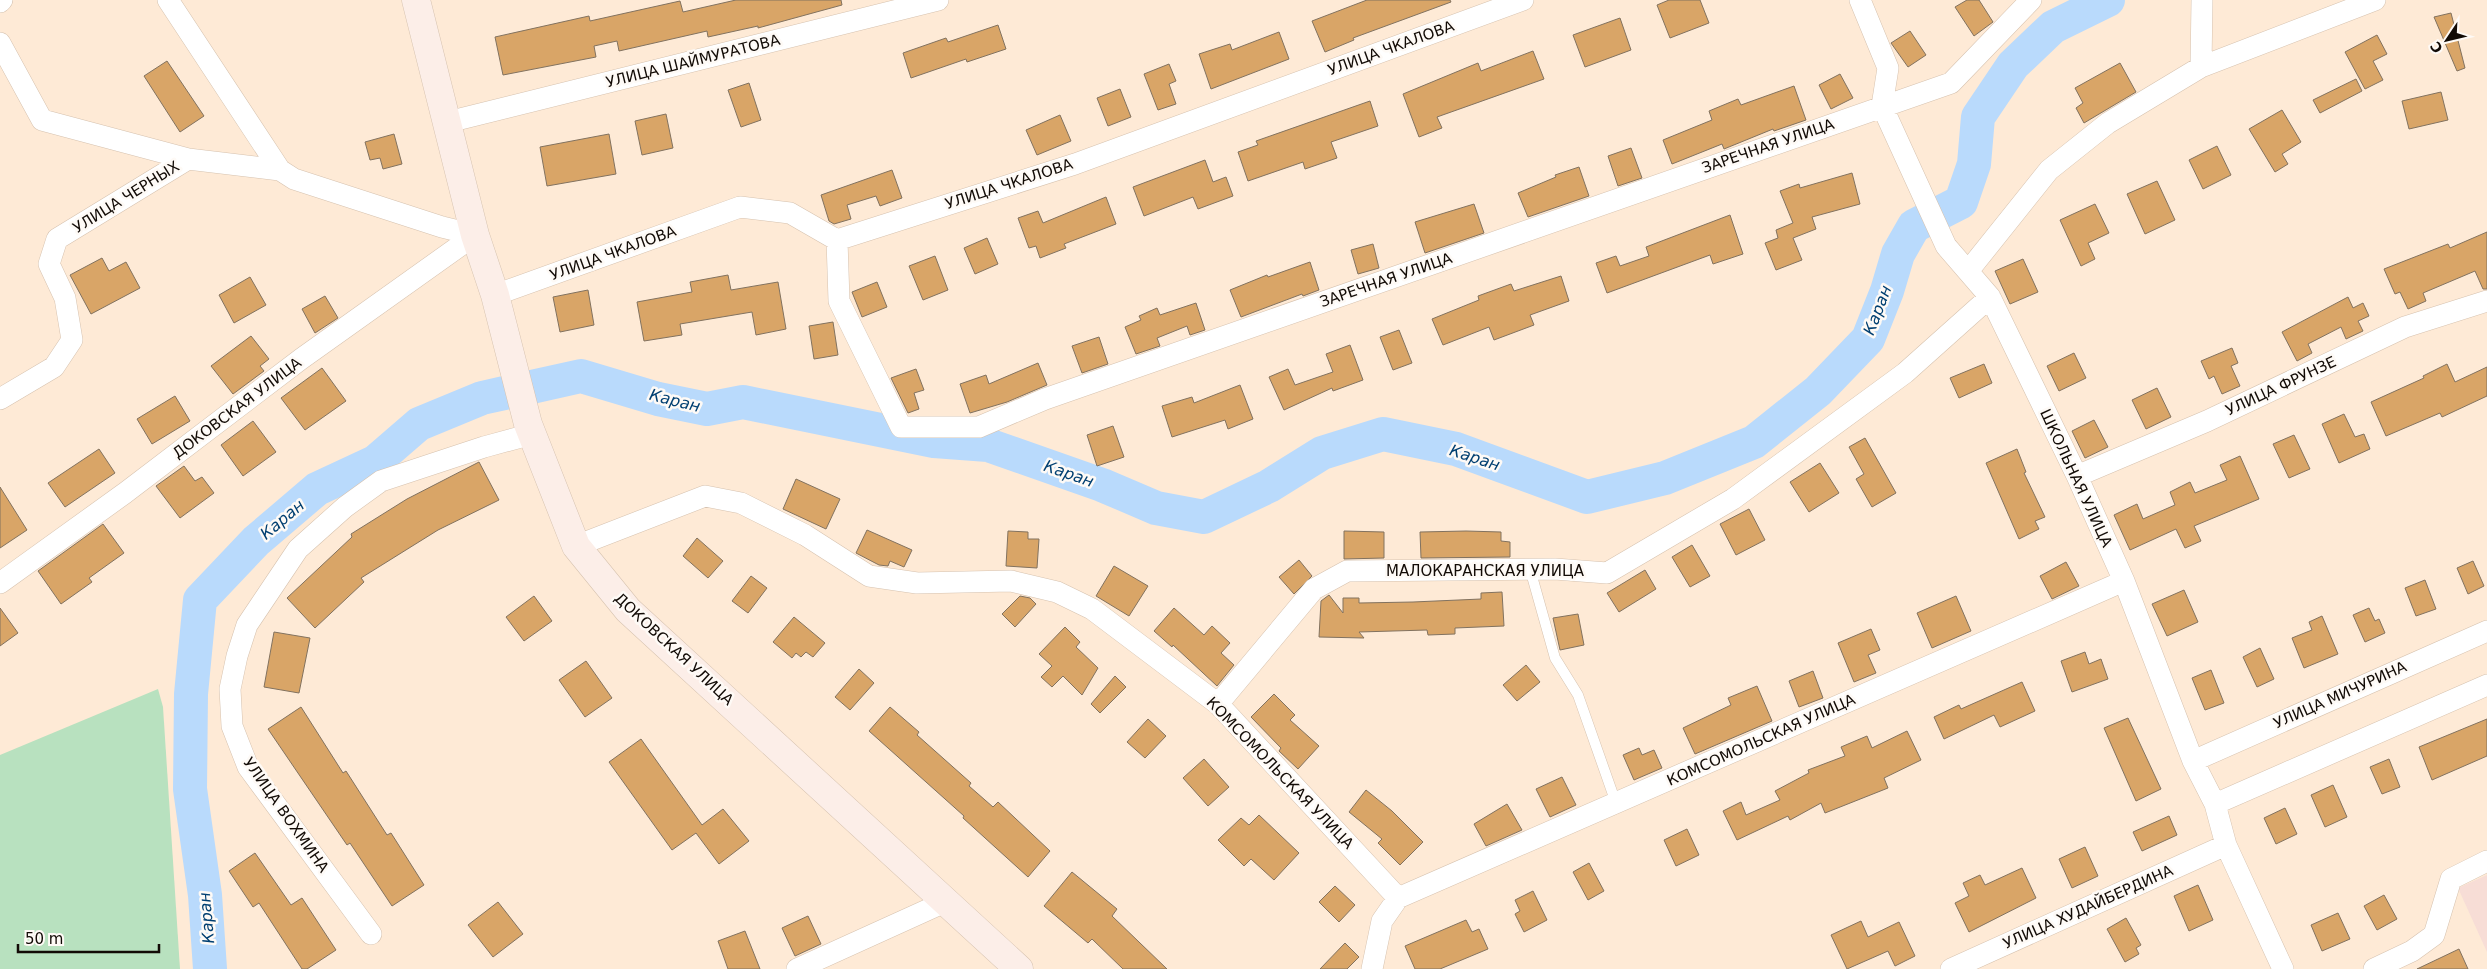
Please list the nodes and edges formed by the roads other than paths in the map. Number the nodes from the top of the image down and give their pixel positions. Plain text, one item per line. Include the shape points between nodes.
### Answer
1 (168, 0) edge
2 (416, 0) edge
3 (938, 0) edge
4 (1523, 0) edge
5 (1860, 0) edge
6 (2031, 0) edge
7 (2202, 0) edge
8 (2375, 0) edge
9 (0, 43) edge
10 (2202, 66) junction
11 (1882, 106) junction
12 (448, 122) junction
13 (188, 159) junction
14 (280, 170) junction
15 (475, 235) junction
16 (838, 240) junction
17 (1969, 270) junction
18 (495, 295) junction
19 (1990, 297) junction
20 (2487, 301) edge
21 (0, 399) edge
22 (530, 429) junction
23 (2077, 476) junction
24 (576, 546) junction
25 (1530, 569) junction
26 (2124, 581) junction
27 (0, 583) edge
28 (2487, 631) edge
29 (2487, 685) edge
30 (1218, 704) junction
31 (2194, 760) junction
32 (1616, 803) junction
33 (2215, 804) junction
34 (2226, 845) junction
35 (2487, 861) edge
36 (1398, 898) junction
37 (947, 901) junction
38 (371, 934) dead end
39 (797, 969) edge
40 (1019, 969) edge
41 (1372, 969) edge
42 (1951, 969) edge
43 (2283, 969) edge
44 (2374, 969) edge

1 - 14 street
2 - 12 main road, ДОКОВСКАЯ УЛИЦА
3 - 12 street, УЛИЦА ШАЙМУРАТОВА
4 - 16 street, УЛИЦА ЧКАЛОВА via 1075,164
5 - 11 street via 1888,68
6 - 11 street, ЗАРЕЧНАЯ УЛИЦА via 1951,83
7 - 10 street
8 - 10 street
9 - 13 street via 42,120
10 - 17 street via 2108,123 2049,170
11 - 16 street, ЗАРЕЧНАЯ УЛИЦА via 1044,399 979,427 901,428 839,301
11 - 17 street, ШКОЛЬНАЯ УЛИЦА via 1946,246
12 - 15 main road, ДОКОВСКАЯ УЛИЦА
13 - 14 street, УЛИЦА ЧЕРНЫХ
13 - 21 street, УЛИЦА ЧЕРНЫХ via 57,239 49,264 65,298 72,340 54,367
14 - 15 street, УЛИЦА ЧЕРНЫХ via 294,179
15 - 18 main road, ДОКОВСКАЯ УЛИЦА
15 - 27 street, ДОКОВСКАЯ УЛИЦА via 301,359
16 - 18 street, УЛИЦА ЧКАЛОВА via 790,213 740,207
17 - 19 street, ШКОЛЬНАЯ УЛИЦА
18 - 22 main road, ДОКОВСКАЯ УЛИЦА
19 - 23 street, ШКОЛЬНАЯ УЛИЦА
19 - 25 street, МАЛОКАРАНСКАЯ УЛИЦА via 1905,373 1724,504 1607,574
20 - 23 street, УЛИЦА ФРУНЗЕ via 2405,326 2207,421
22 - 24 main road, ДОКОВСКАЯ УЛИЦА
22 - 38 street, УЛИЦА ВОХМИНА via 381,481 344,507 298,549 247,625 239,648 230,689 232,726 248,767
23 - 26 street, ШКОЛЬНАЯ УЛИЦА
24 - 30 street, КОМСОМОЛЬСКАЯ УЛИЦА via 705,496 741,503 805,535 869,576 918,583 1011,581 1056,592 1092,609
24 - 37 main road, ДОКОВСКАЯ УЛИЦА via 628,610
25 - 30 street, МАЛОКАРАНСКАЯ УЛИЦА via 1347,571 1314,589
25 - 32 lane via 1555,658 1578,695
26 - 31 street, ШКОЛЬНАЯ УЛИЦА
26 - 32 street, КОМСОМОЛЬСКАЯ УЛИЦА
28 - 31 street, УЛИЦА МИЧУРИНА
29 - 33 street
30 - 36 street, КОМСОМОЛЬСКАЯ УЛИЦА
31 - 33 street, ШКОЛЬНАЯ УЛИЦА
32 - 36 street, КОМСОМОЛЬСКАЯ УЛИЦА
33 - 34 street, ШКОЛЬНАЯ УЛИЦА
34 - 42 street, УЛИЦА ХУДАЙБЕРДИНА
34 - 43 street, ШКОЛЬНАЯ УЛИЦА
35 - 44 street via 2451,879 2434,934 2412,951
36 - 41 street via 1382,921
37 - 39 street
37 - 40 main road, ДОКОВСКАЯ УЛИЦА

